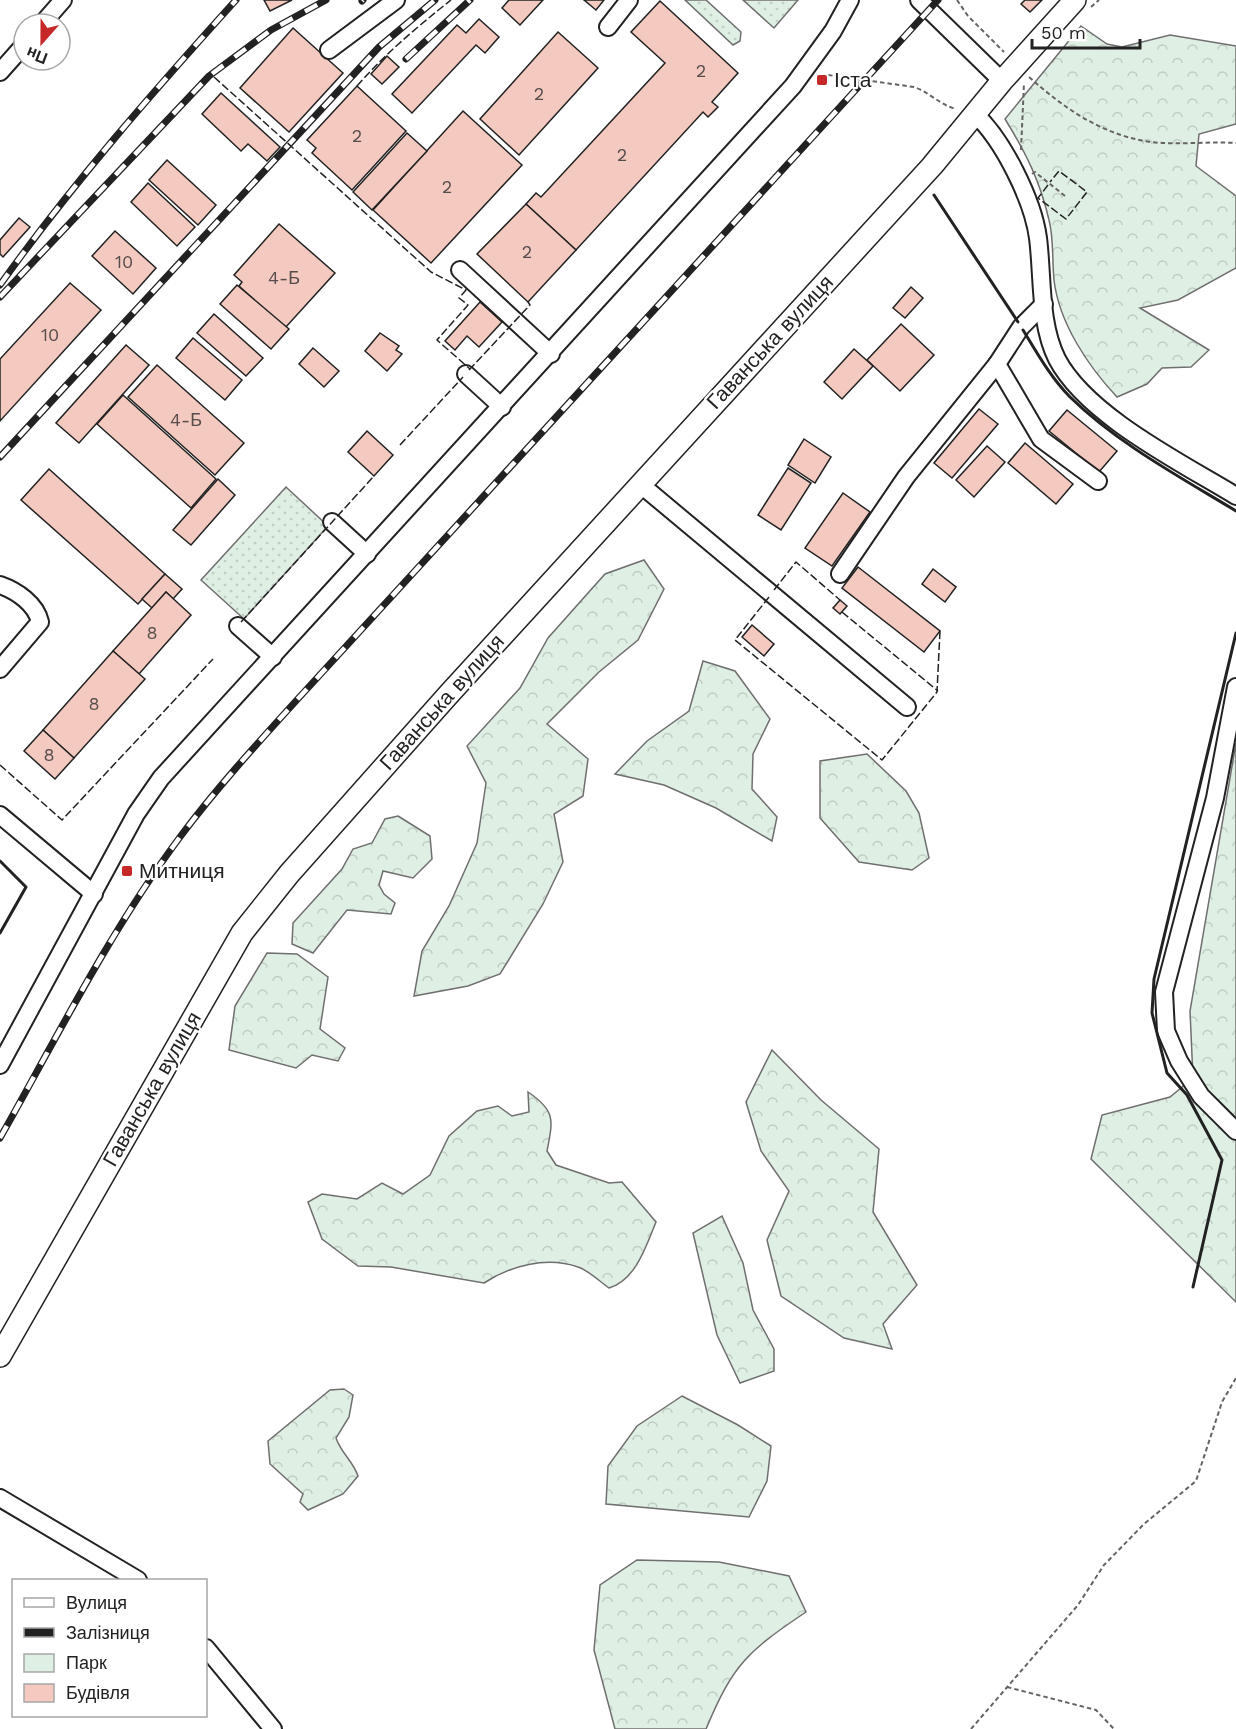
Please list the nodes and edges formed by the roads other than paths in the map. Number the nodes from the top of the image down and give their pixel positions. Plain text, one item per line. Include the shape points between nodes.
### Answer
1 (63, 0) edge
2 (396, 0) edge
3 (629, 0) edge
4 (850, 0) edge
5 (919, 0) edge
6 (1075, 0) edge
7 (52, 12) edge
8 (608, 27) dead end
9 (329, 50) dead end
10 (12, 58) edge
11 (0, 72) edge
12 (1002, 81) junction
13 (966, 112) junction
14 (460, 270) dead end
15 (1044, 304) junction
16 (551, 354) junction
17 (998, 364) junction
18 (466, 374) dead end
19 (502, 407) junction
20 (1098, 481) dead end
21 (640, 484) junction
22 (1236, 496) edge
23 (332, 522) dead end
24 (368, 554) junction
25 (840, 574) dead end
26 (0, 585) edge
27 (238, 626) dead end
28 (273, 657) junction
29 (0, 669) edge
30 (1236, 687) edge
31 (907, 707) dead end
32 (0, 815) edge
33 (94, 894) junction
34 (0, 1065) edge
35 (1236, 1131) edge
36 (0, 1356) edge
37 (0, 1498) edge
38 (135, 1579) edge
39 (207, 1649) edge
40 (273, 1729) edge

1 - 7 street
2 - 9 street
3 - 8 street
4 - 16 street via 804,73
5 - 12 street
6 - 12 main road, Гаванська вулиця via 1023,71
10 - 11 street
12 - 13 main road, Гаванська вулиця
13 - 15 street via 990,128 1023,174 1038,235
13 - 21 main road, Гаванська вулиця via 924,174
14 - 16 street
15 - 17 street via 1021,327
15 - 22 street via 1058,361 1083,392 1153,446
16 - 19 street
17 - 20 street via 1041,439
17 - 25 street via 906,477
18 - 19 street
19 - 24 street
21 - 31 street
21 - 36 main road, Гаванська вулиця via 296,866 242,933
23 - 24 street
24 - 28 street
26 - 29 street via 15,591 37,610 40,622
27 - 28 street
28 - 33 street via 161,778 136,814
30 - 35 street via 1215,798 1164,992 1166,1031 1179,1061 1201,1096
32 - 33 street
33 - 34 street
37 - 38 street
39 - 40 street

